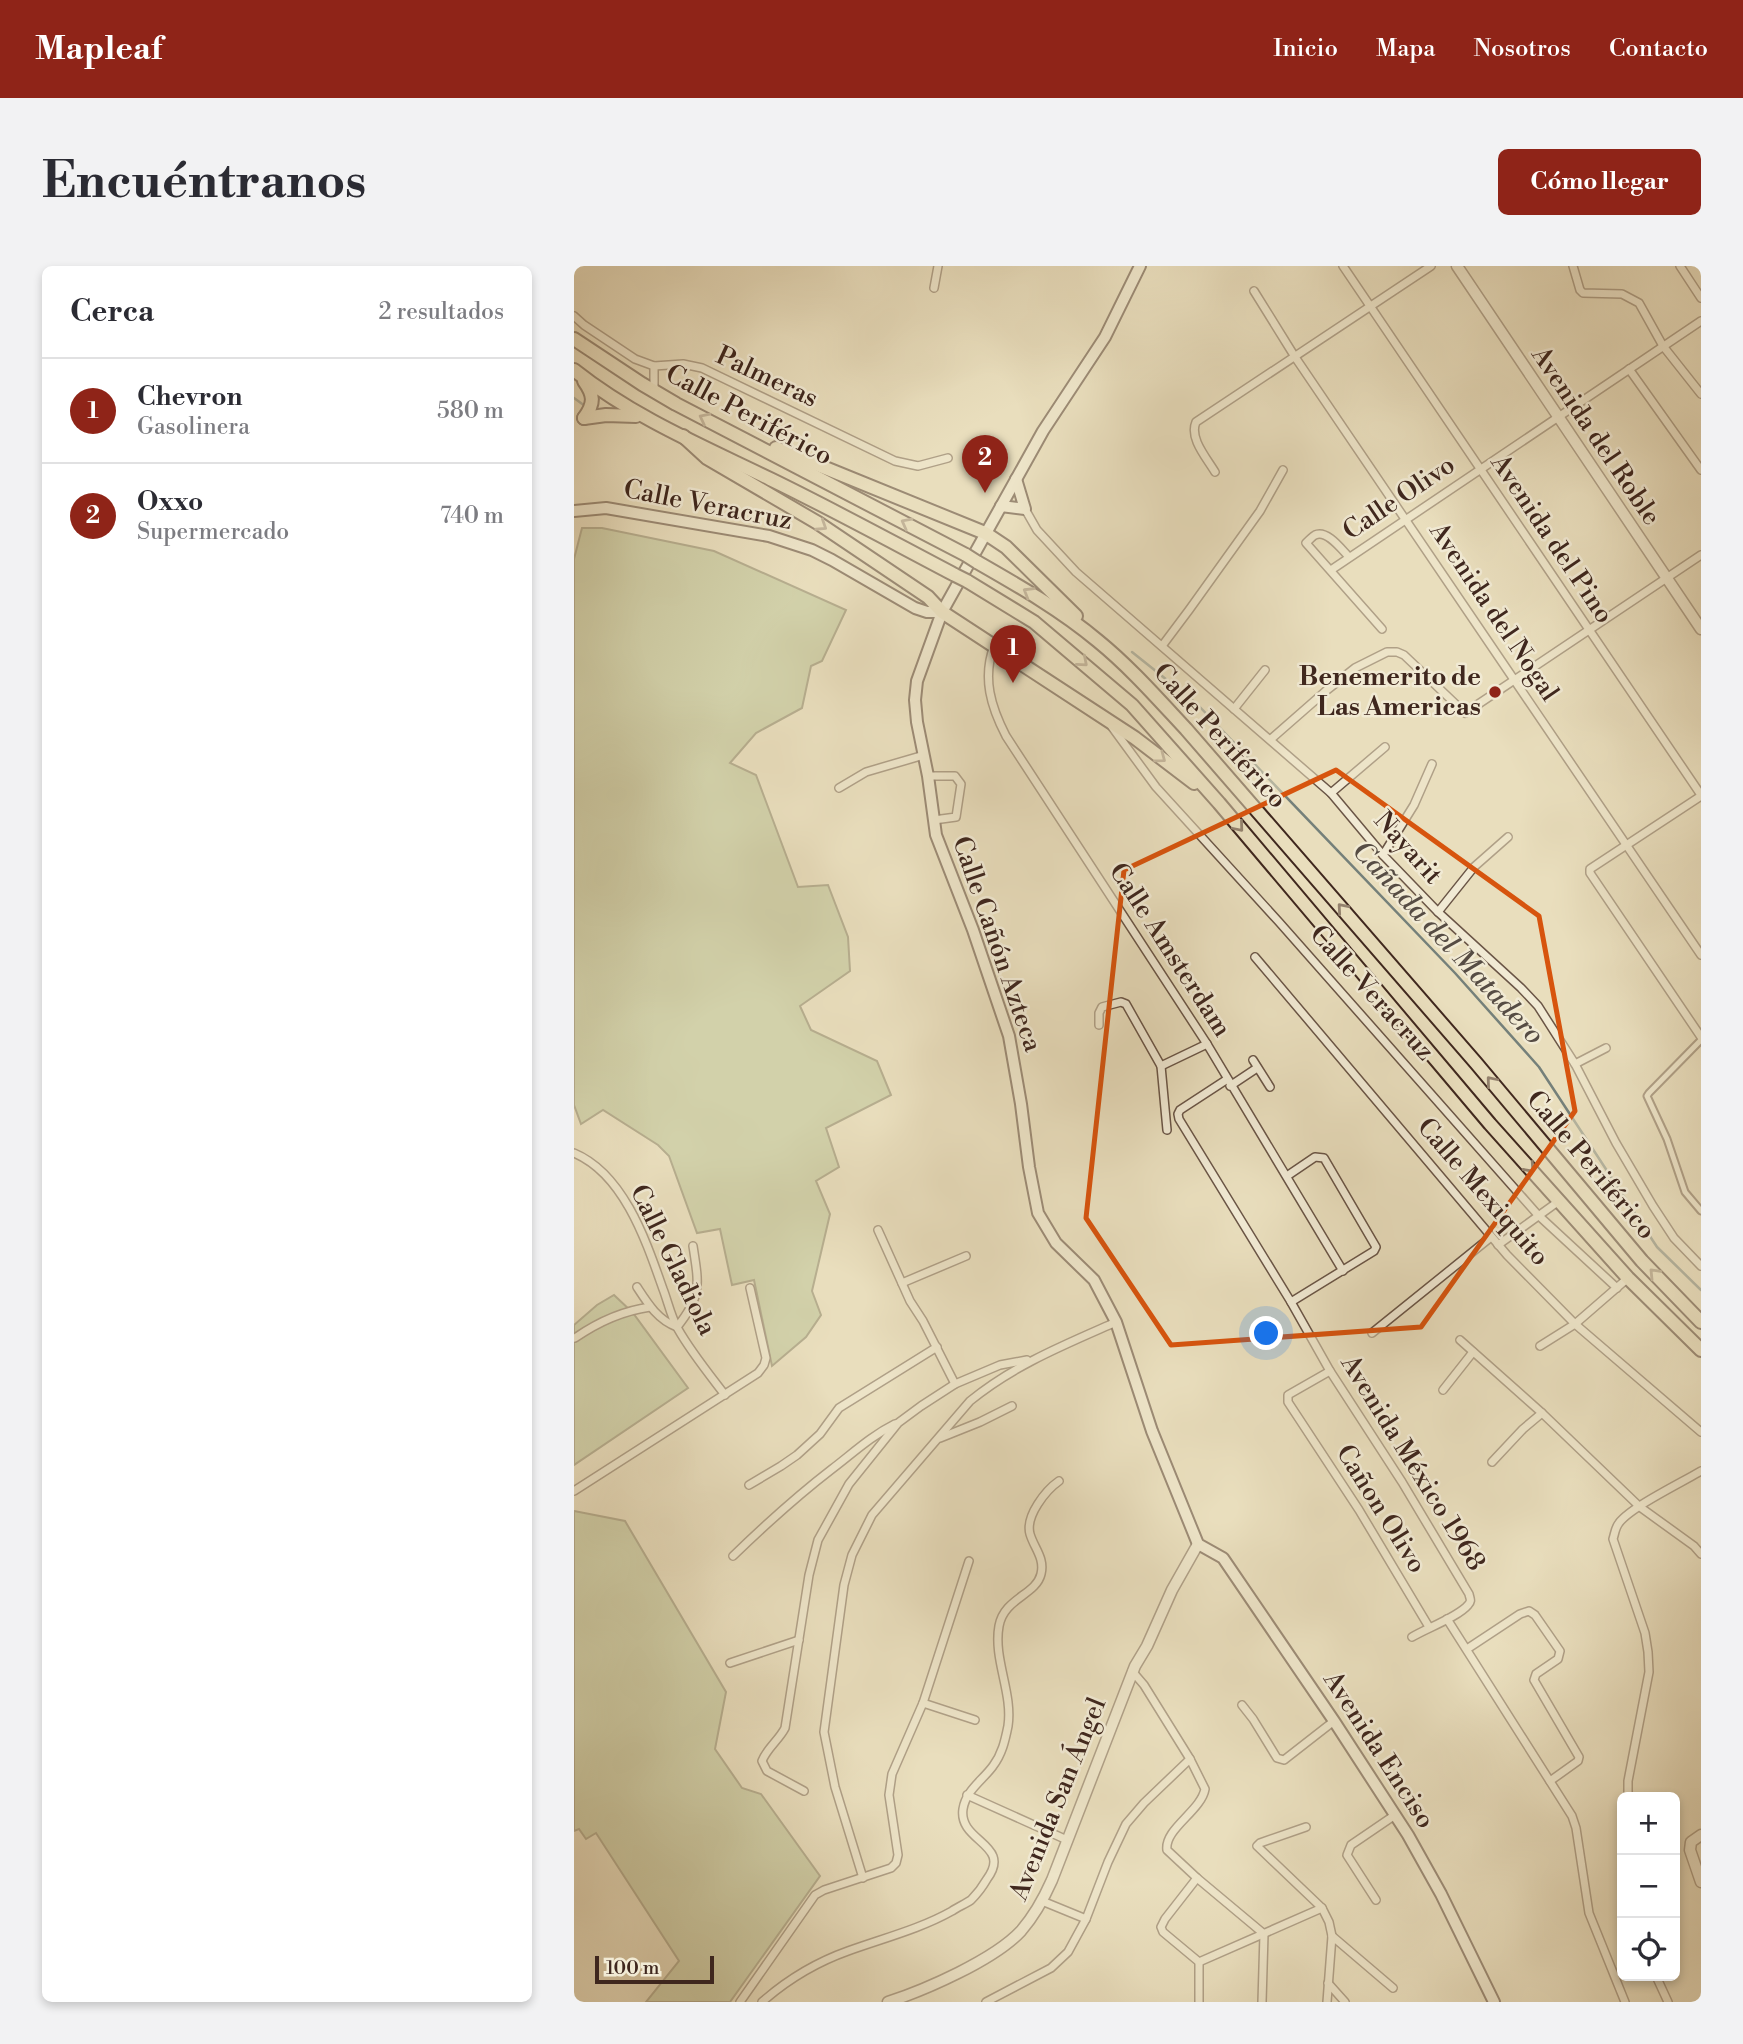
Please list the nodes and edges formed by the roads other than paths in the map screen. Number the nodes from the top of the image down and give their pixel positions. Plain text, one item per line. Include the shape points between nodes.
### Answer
1 (937, 266) edge
2 (1140, 266) edge
3 (1343, 266) edge
4 (1431, 266) edge
5 (1457, 266) edge
6 (1573, 266) edge
7 (1679, 266) edge
8 (934, 288) dead end
9 (1254, 291) dead end
10 (1701, 298) edge
11 (1369, 306) junction
12 (574, 316) edge
13 (1701, 321) edge
14 (574, 339) edge
15 (1663, 346) junction
16 (1295, 357) junction
17 (654, 366) junction
18 (1629, 369) junction
19 (576, 372) edge
20 (654, 391) junction
21 (1701, 394) edge
22 (642, 416) junction
23 (1558, 416) junction
24 (579, 422) edge
25 (730, 431) junction
26 (683, 436) junction
27 (948, 458) dead end
28 (1479, 469) junction
29 (1283, 470) dead end
30 (1701, 470) edge
31 (1215, 472) dead end
32 (1016, 479) junction
33 (1001, 506) junction
34 (1025, 509) junction
35 (574, 511) edge
36 (1406, 520) junction
37 (985, 533) junction
38 (1701, 555) edge
39 (1349, 557) junction
40 (1331, 570) junction
41 (1667, 578) junction
42 (942, 612) junction
43 (1382, 629) dead end
44 (1701, 629) edge
45 (1589, 630) junction
46 (1100, 642) junction
47 (994, 646) junction
48 (1161, 646) junction
49 (1265, 670) dead end
50 (1515, 680) junction
51 (1234, 709) junction
52 (1106, 718) junction
53 (1271, 739) junction
54 (1385, 747) dead end
55 (924, 755) junction
56 (1432, 764) dead end
57 (928, 776) junction
58 (839, 788) dead end
59 (1331, 793) junction
60 (1701, 795) edge
61 (1219, 803) junction
62 (934, 820) junction
63 (1508, 837) dead end
64 (1626, 846) junction
65 (1383, 855) junction
66 (1438, 912) junction
67 (1701, 955) edge
68 (1255, 957) dead end
69 (1099, 1024) dead end
70 (1701, 1039) edge
71 (1207, 1044) junction
72 (1606, 1048) dead end
73 (1575, 1064) junction
74 (1161, 1066) junction
75 (1228, 1083) junction
76 (1270, 1087) dead end
77 (1167, 1130) dead end
78 (574, 1153) edge
79 (1287, 1176) junction
80 (1559, 1201) junction
81 (1701, 1211) edge
82 (1538, 1215) junction
83 (878, 1230) dead end
84 (1491, 1237) junction
85 (1498, 1245) junction
86 (693, 1246) dead end
87 (966, 1256) dead end
88 (1701, 1265) edge
89 (1343, 1271) junction
90 (1628, 1278) junction
91 (902, 1283) junction
92 (637, 1287) dead end
93 (750, 1288) dead end
94 (1617, 1288) junction
95 (1291, 1302) junction
96 (650, 1307) junction
97 (1116, 1322) junction
98 (1701, 1322) edge
99 (1576, 1324) junction
100 (677, 1328) junction
101 (1372, 1333) dead end
102 (575, 1338) edge
103 (1460, 1340) dead end
104 (1540, 1346) dead end
105 (937, 1347) junction
106 (1701, 1350) edge
107 (1473, 1352) junction
108 (1033, 1359) junction
109 (1330, 1371) junction
110 (955, 1384) junction
111 (1443, 1391) dead end
112 (724, 1395) junction
113 (1012, 1406) dead end
114 (1542, 1413) junction
115 (898, 1423) junction
116 (1701, 1432) edge
117 (939, 1438) junction
118 (1492, 1462) dead end
119 (1701, 1471) edge
120 (1059, 1480) dead end
121 (749, 1485) dead end
122 (574, 1491) edge
123 (1640, 1507) junction
124 (1198, 1544) junction
125 (1701, 1554) edge
126 (733, 1556) dead end
127 (968, 1561) dead end
128 (1447, 1619) junction
129 (1429, 1627) junction
130 (1412, 1637) dead end
131 (799, 1640) junction
132 (1467, 1649) junction
133 (730, 1663) dead end
134 (1132, 1671) junction
135 (923, 1703) junction
136 (1242, 1705) dead end
137 (975, 1720) dead end
138 (1334, 1721) junction
139 (1189, 1759) junction
140 (1550, 1781) junction
141 (804, 1791) dead end
142 (1628, 1792) edge
143 (967, 1795) junction
144 (1395, 1815) junction
145 (1306, 1827) dead end
146 (1701, 1835) edge
147 (1068, 1840) junction
148 (863, 1878) junction
149 (1197, 1878) junction
150 (1701, 1882) edge
151 (1376, 1900) dead end
152 (1042, 1901) junction
153 (1322, 1908) junction
154 (1086, 1919) junction
155 (1264, 1934) junction
156 (1332, 1936) junction
157 (1199, 1962) junction
158 (1658, 1981) edge
159 (1328, 1983) junction
160 (1393, 1988) dead end
161 (901, 2000) edge
162 (740, 2002) edge
163 (762, 2002) edge
164 (888, 2002) edge
165 (986, 2002) edge
166 (1199, 2002) edge
167 (1262, 2002) edge
168 (1326, 2002) edge
169 (1345, 2002) edge
170 (1494, 2002) edge
171 (1625, 2002) edge
172 (1668, 2002) edge

1 - 8 street
2 - 32 main road, Calle Cañón Azteca via 1105,337
3 - 11 street, Avenida del Pino
4 - 11 street
5 - 23 street, Avenida del Roble
6 - 15 street via 1583,293 1622,294 1639,303
7 - 10 street
9 - 16 street, Avenida del Nogal
11 - 16 street
11 - 28 street, Avenida del Pino
12 - 17 street, Palmeras via 635,359
13 - 15 street, Calle Olivo
14 - 20 highway, Calle Periférico
15 - 18 street, Calle Olivo
15 - 21 street
16 - 31 street via 1196,422 1194,437
16 - 36 street, Avenida del Nogal
17 - 20 street
17 - 27 street, Palmeras via 702,368 895,461 918,466
18 - 23 street, Calle Olivo
18 - 30 street
19 - 22 highway, Calle Periférico
19 - 24 highway via 592,396 591,409
25 -> 20 highway, Calle Periférico
22 - 24 highway via 618,414
22 - 26 highway, Calle Periférico
23 - 28 street, Calle Olivo
23 - 41 street, Avenida del Roble
25 - 37 highway
46 -> 25 highway, Calle Periférico via 1051,605 972,559
26 -> 42 highway via 707,458 818,523 928,597
26 -> 61 highway, Calle Periférico via 961,578 1034,622 1112,687
28 - 36 street, Calle Olivo
28 - 45 street, Avenida del Pino
29 - 48 street via 1266,502
32 - 33 main road, Calle Cañón Azteca
32 - 34 main road
33 - 34 main road
33 - 37 main road, Calle Cañón Azteca
34 - 48 street, Nayarit via 1037,530 1076,572
35 - 42 main road, Calle Veracruz via 606,508 769,536 832,560 915,608
36 - 39 street, Calle Olivo
36 - 50 street, Avenida del Nogal
37 - 42 main road, Calle Cañón Azteca
37 - 46 highway via 1027,566
38 - 41 street
39 - 40 street, Calle Olivo
39 - 40 street via 1328,537 1314,535 1306,543
40 - 43 street
41 - 44 street, Avenida del Roble
41 - 45 street
42 - 47 highway
42 - 55 main road, Calle Cañón Azteca via 917,681 915,701
45 - 50 street
45 - 60 street, Avenida del Pino
98 -> 46 highway, Calle Periférico via 1642,1261 1186,729
47 - 52 highway
47 - 71 street, Calle Amsterdam via 988,666 989,688 1006,736
48 - 51 street, Nayarit
49 - 51 street
50 - 53 street via 1465,713 1404,654 1387,652 1355,668
50 - 64 street, Avenida del Nogal
51 - 53 street, Nayarit
52 -> 61 highway
52 - 82 street, Calle Veracruz via 1156,787
53 - 59 street, Nayarit
54 - 59 street
55 - 57 main road, Calle Cañón Azteca
55 - 58 street via 866,772
56 - 65 street
57 - 62 main road, Calle Cañón Azteca
57 - 62 street via 955,776 961,784 956,817
59 - 65 street, Nayarit
60 - 64 street
61 -> 80 highway, Calle Periférico
62 - 97 main road, Calle Cañón Azteca via 943,857 1009,1036 1038,1213 1056,1243 1094,1280
63 - 66 street via 1474,867
64 - 67 street, Avenida del Nogal
64 - 70 street via 1590,873
65 - 66 street, Nayarit
66 - 73 street, Nayarit via 1538,1006
68 - 84 street, Calle Mexiquito
69 - 74 street via 1102,1007 1124,1002
70 - 81 street via 1647,1096 1685,1192
71 - 74 street
71 - 75 street, Calle Amsterdam
72 - 73 street
73 - 88 street, Nayarit via 1653,1206 1674,1238
74 - 77 street
75 - 76 street via 1255,1064
75 - 79 street, Calle Amsterdam
75 - 95 street, Avenida México 1968 via 1180,1110 1179,1119
78 - 100 street, Calle Gladiola via 601,1170 637,1222
79 - 89 street, Calle Amsterdam
79 - 89 street via 1315,1157 1324,1158 1376,1247
80 - 82 street
80 - 90 highway, Calle Periférico
82 - 85 street
82 - 94 street, Calle Veracruz
83 - 91 street
84 - 85 street, Calle Mexiquito
84 - 101 street
85 - 99 street, Calle Mexiquito
86 - 100 street via 696,1300
87 - 91 street
89 - 95 street
90 - 94 street
90 - 106 highway, Calle Periférico
91 - 105 street
92 - 96 street
93 - 112 street via 766,1358 758,1373
94 - 99 street
95 - 109 street, Avenida México 1968
96 - 100 street
96 - 102 street via 596,1324
97 - 108 street
97 - 124 main road, Calle Cañón Azteca via 1152,1431
99 - 104 street
99 - 116 street, Calle Mexiquito
100 - 112 street, Calle Gladiola
103 - 107 street
105 - 110 street
105 - 121 street via 839,1408 797,1455
107 - 111 street
107 - 114 street
108 - 110 street via 1000,1365
108 - 117 street via 970,1401
109 - 128 street, Avenida México 1968 via 1469,1594 1469,1605
109 - 129 street, Cañon Olivo via 1287,1398
110 - 115 street
112 - 122 street
113 - 117 street
114 - 118 street
114 - 123 street
115 - 126 street via 876,1433 813,1483
115 - 131 street via 849,1484 817,1540
117 - 148 street via 872,1515 852,1555 845,1585 824,1732 835,1787
119 - 123 street
120 - 143 street via 1041,1499 1030,1522 1042,1564 1038,1581 1004,1612 999,1625 1008,1723 1003,1749
123 - 125 street
123 - 142 street via 1622,1519 1614,1539 1645,1633 1649,1672
124 - 134 street, Avenida San Ángel
124 - 138 main road, Avenida Enciso via 1223,1558
127 - 135 street
128 - 129 street
128 - 132 street
129 - 130 street
131 - 133 street
131 - 141 street via 785,1728 762,1761 767,1771
132 - 140 street
132 - 140 street via 1529,1611 1560,1651 1558,1659 1534,1680 1580,1757
134 - 139 street
134 - 147 street, Avenida San Ángel
135 - 137 street
135 - 148 street via 889,1786 896,1863
136 - 138 street via 1280,1760
138 - 144 main road, Avenida Enciso
139 - 149 street via 1205,1792 1166,1844
139 - 154 street via 1126,1824
140 - 171 street via 1572,1816 1589,1913
143 - 147 street
143 - 163 street via 963,1822 986,1844 995,1863 970,1900 930,1923 845,1952 786,1982
144 - 151 street via 1348,1850
144 - 170 main road, Avenida Enciso via 1441,1894
145 - 153 street via 1258,1846
146 - 150 street via 1691,1842 1690,1850
147 - 152 street, Avenida San Ángel
148 - 162 street via 815,1895
149 - 155 street
149 - 157 street via 1161,1927
152 - 154 street
152 - 161 street, Avenida San Ángel via 1020,1932 1002,1947
153 - 155 street
153 - 156 street
154 - 165 street via 1068,1952 1051,1968
155 - 157 street
155 - 167 street
156 - 159 street
156 - 160 street
157 - 166 street
158 - 172 street
159 - 168 street
159 - 169 street
161 - 164 street, Avenida San Ángel

